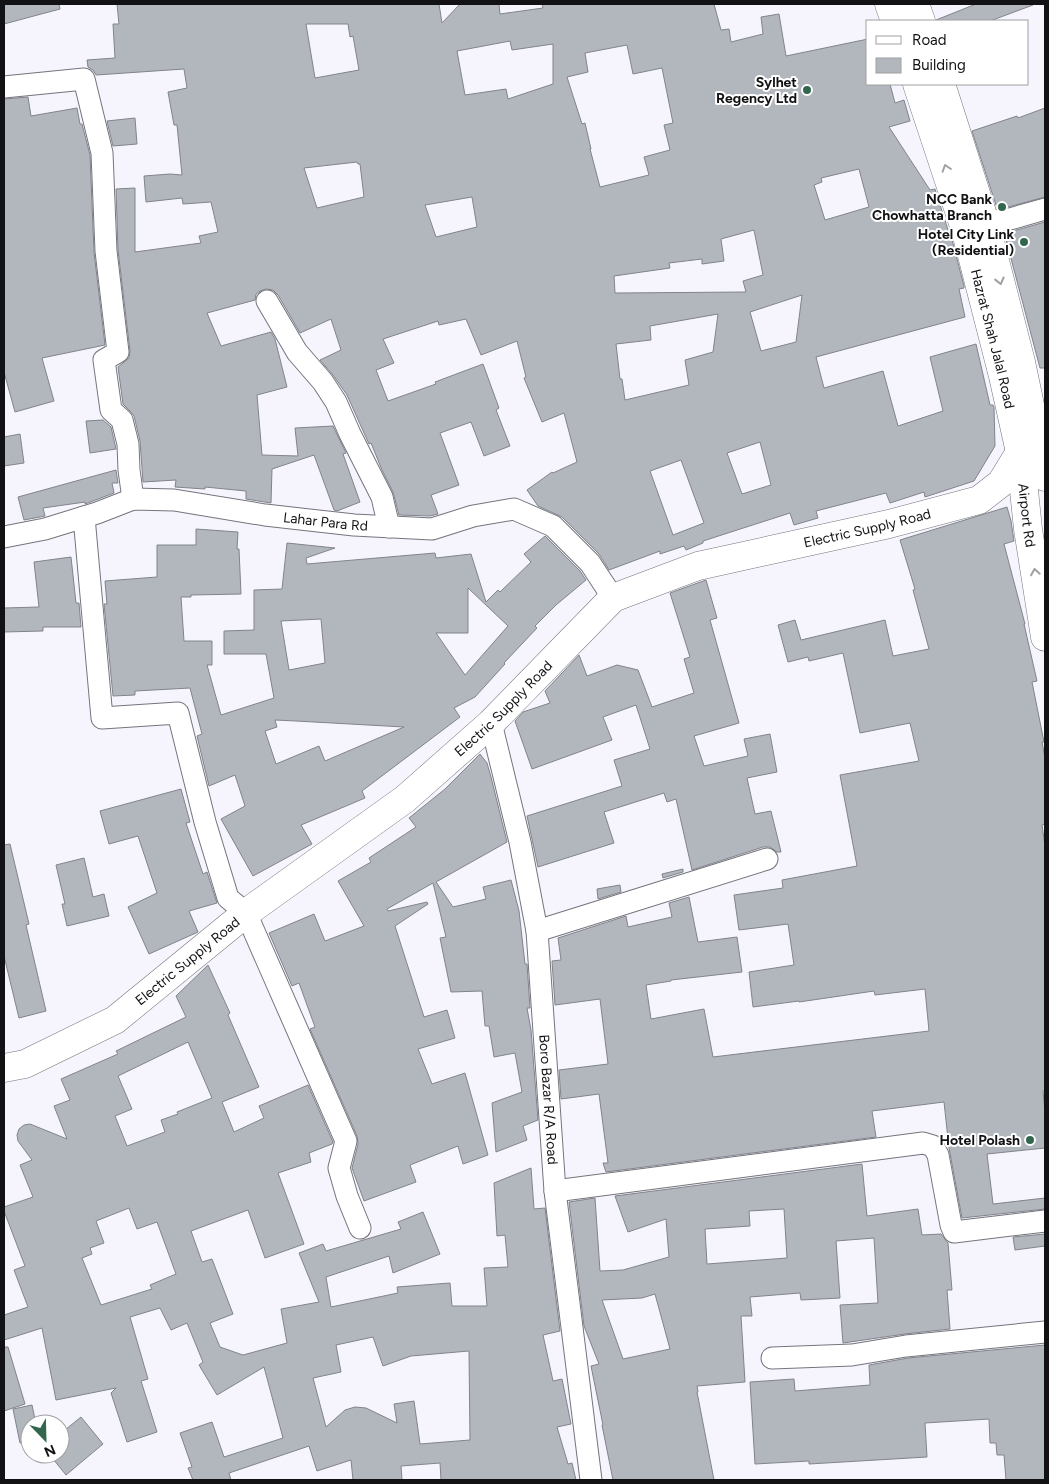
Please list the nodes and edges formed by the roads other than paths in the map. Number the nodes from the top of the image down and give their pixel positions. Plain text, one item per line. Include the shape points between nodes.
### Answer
1 (889, 4) edge
2 (915, 4) edge
3 (895, 20) edge
4 (921, 20) edge
5 (917, 85) edge
6 (941, 85) edge
7 (4, 87) edge
8 (1045, 208) edge
9 (985, 222) junction
10 (267, 301) dead end
11 (1037, 441) edge
12 (1045, 478) edge
13 (133, 499) junction
14 (84, 517) junction
15 (390, 527) junction
16 (4, 536) edge
17 (613, 598) junction
18 (1045, 637) edge
19 (491, 723) junction
20 (767, 859) dead end
21 (246, 913) junction
22 (537, 931) junction
23 (4, 1068) edge
24 (555, 1191) junction
25 (1045, 1220) edge
26 (360, 1228) dead end
27 (1045, 1332) edge
28 (772, 1358) dead end
29 (591, 1480) edge

1 - 3 main road
2 - 4 main road
11 -> 5 main road, Hazrat Shah Jalal Road via 1003,376 966,232
6 - 9 main road, Hazrat Shah Jalal Road
7 - 13 street via 84,79 102,154 106,251 118,352 104,360 107,389 111,410 122,420 128,444
8 - 9 street via 1010,219
9 -> 11 main road, Hazrat Shah Jalal Road via 1021,362
10 - 15 street via 297,352 336,402 382,497
11 - 12 main road, Airport Rd
11 - 17 main road, Electric Supply Road via 1001,483 980,500 889,524 698,566
18 -> 11 main road, Airport Rd via 1028,529
13 - 14 street, Lahar Para Rd
13 - 15 street, Lahar Para Rd via 174,500 274,516
14 - 16 street, Lahar Para Rd via 45,529
14 - 21 street via 102,718 178,714 228,898
15 - 17 street, Lahar Para Rd via 432,529 473,516 514,509 552,526 590,563
17 - 19 main road, Electric Supply Road
19 - 21 main road, Electric Supply Road via 405,799
19 - 22 street, Boro Bazar R/A Road via 520,842
20 - 22 street
21 - 23 main road, Electric Supply Road via 115,1020 24,1064
21 - 26 street via 346,1141 339,1168
22 - 24 street, Boro Bazar R/A Road
24 - 25 street via 923,1143 933,1146 938,1155 954,1232
24 - 29 street, Boro Bazar R/A Road
27 - 28 street via 906,1346 852,1355

